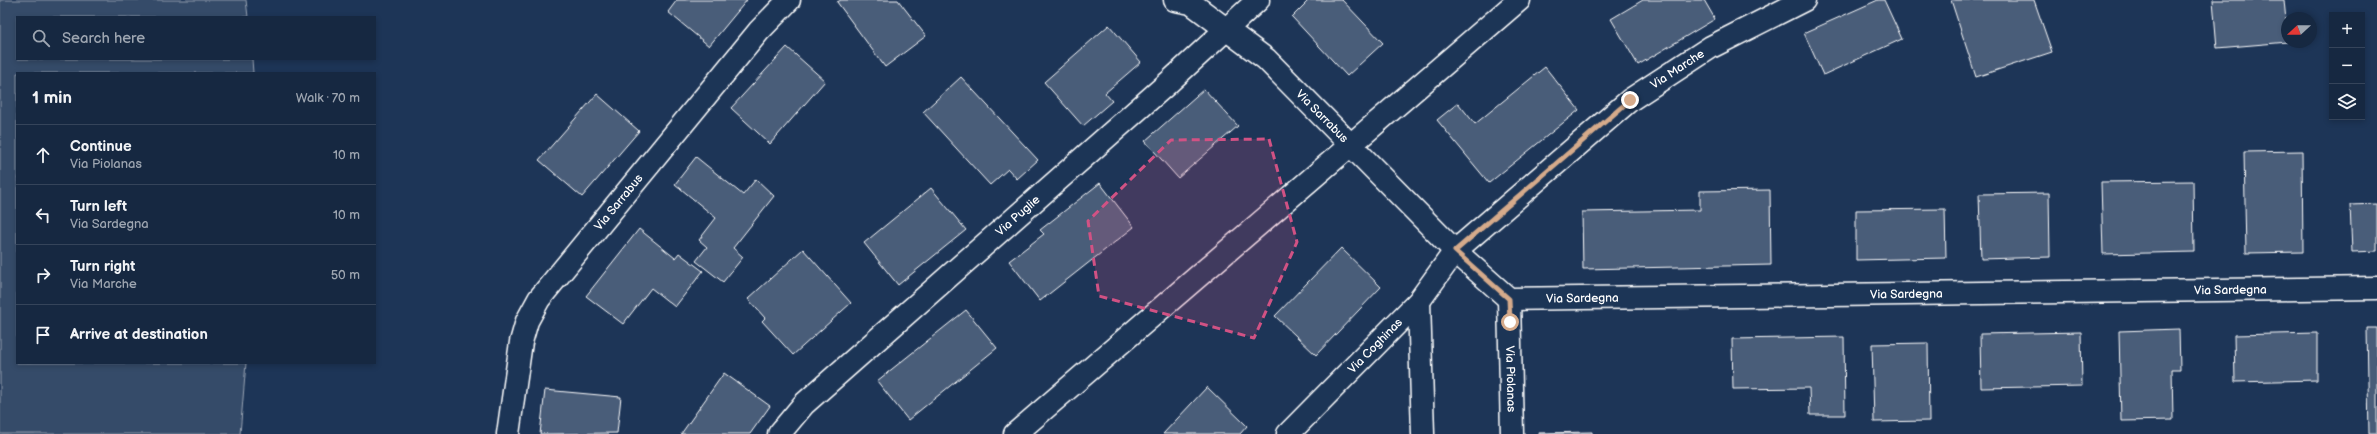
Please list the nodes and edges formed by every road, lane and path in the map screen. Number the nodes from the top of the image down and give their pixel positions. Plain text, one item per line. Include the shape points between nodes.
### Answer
1 (788, 0) edge
2 (1258, 0) edge
3 (1519, 0) edge
4 (1804, 0) edge
5 (1186, 1) edge
6 (1228, 30) junction
7 (1350, 145) junction
8 (1455, 251) junction
9 (2377, 288) edge
10 (1509, 299) junction
11 (1419, 301) junction
12 (508, 434) edge
13 (779, 434) edge
14 (1015, 434) edge
15 (1288, 434) edge
16 (1423, 434) edge
17 (1512, 434) edge

1 - 12 street, Via Sarrabus via 759,31 539,299 527,321 521,342
2 - 6 street, Via Puglie
3 - 7 street
4 - 8 street, Via Marche via 1711,47 1630,100
5 - 6 street, Via Sarrabus
6 - 7 street, Via Sarrabus via 1266,59
6 - 13 street, Via Puglie via 804,404
7 - 8 street, Via Sarrabus
7 - 14 street
8 - 10 street
8 - 11 street, Via Coghinas
9 - 10 street, Via Sardegna
10 - 17 street, Via Piolanas
11 - 15 street, Via Coghinas
11 - 16 street

